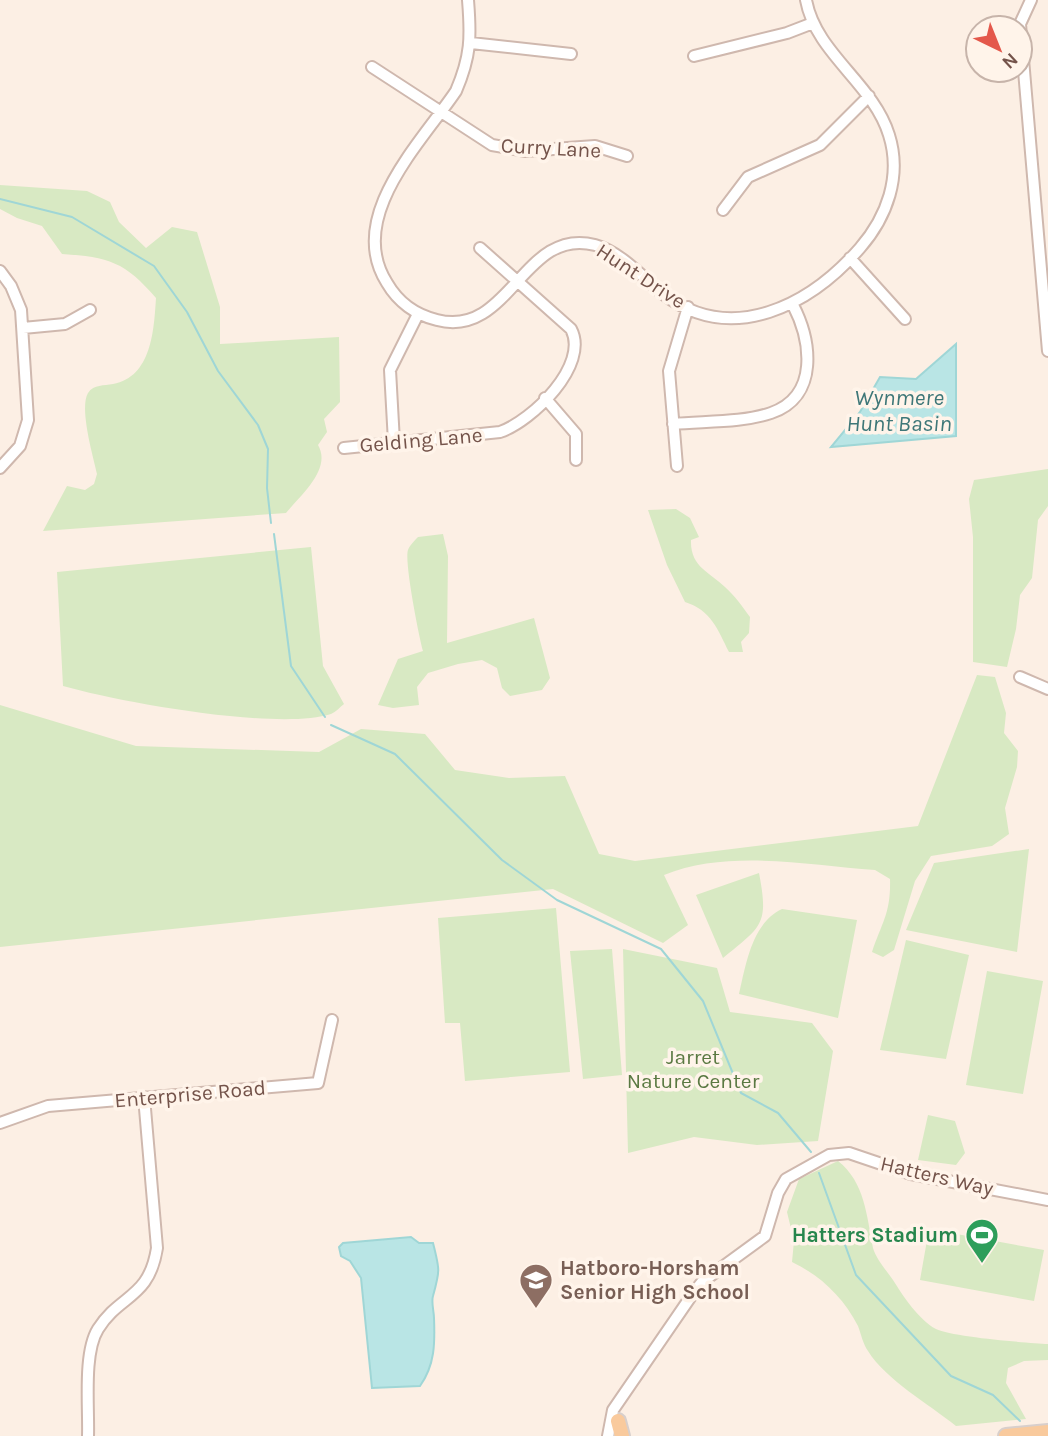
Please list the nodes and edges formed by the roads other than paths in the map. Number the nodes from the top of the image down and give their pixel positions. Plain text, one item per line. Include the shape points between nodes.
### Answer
1 (468, 0) edge
2 (806, 0) edge
3 (1031, 0) edge
4 (813, 23) junction
5 (471, 43) junction
6 (572, 54) dead end
7 (694, 56) dead end
8 (372, 67) dead end
9 (869, 96) junction
10 (441, 114) junction
11 (627, 156) dead end
12 (723, 209) dead end
13 (1048, 219) edge
14 (1036, 220) junction
15 (481, 247) dead end
16 (850, 258) junction
17 (0, 271) edge
18 (517, 283) junction
19 (793, 305) junction
20 (688, 307) junction
21 (90, 310) dead end
22 (418, 314) junction
23 (905, 319) dead end
24 (23, 328) junction
25 (1048, 351) edge
26 (545, 398) junction
27 (673, 424) junction
28 (394, 442) junction
29 (344, 448) dead end
30 (576, 460) dead end
31 (677, 466) dead end
32 (0, 468) edge
33 (1020, 677) dead end
34 (1048, 689) edge
35 (332, 1020) dead end
36 (144, 1097) junction
37 (0, 1123) edge
38 (1048, 1200) edge
39 (618, 1406) junction
40 (619, 1431) edge
41 (1048, 1432) edge
42 (88, 1436) edge
43 (608, 1436) edge
44 (1006, 1436) edge

1 - 5 street
2 - 4 street, Hunt Drive
3 - 14 street via 1020,24
4 - 7 street
4 - 9 street, Hunt Drive
5 - 6 street
5 - 10 street via 456,91
8 - 10 street, Curry Lane
9 - 12 street via 820,145 748,177
9 - 16 street, Hunt Drive via 890,138 893,177 877,227
10 - 11 street, Curry Lane via 483,142 508,149 595,146
10 - 22 street via 384,195 375,230 374,252 383,276 396,296
13 - 14 street
14 - 25 street
15 - 18 street
16 - 19 street, Hunt Drive
16 - 23 street
17 - 24 street via 18,297
18 - 20 street, Hunt Drive via 546,253 570,244 590,244 607,249
18 - 22 street, Hunt Drive via 498,305 476,317 446,322
18 - 26 street, Gelding Lane via 567,325 575,338 570,369
19 - 20 street, Hunt Drive via 742,317
19 - 27 street via 806,334 808,363 794,396 764,415
20 - 27 street via 670,364
21 - 24 street via 65,324
22 - 28 street via 390,370
24 - 32 street via 27,426 17,451
26 - 28 street, Gelding Lane via 500,432
26 - 30 street via 576,434
27 - 31 street
28 - 29 street, Gelding Lane
33 - 34 street
35 - 36 street, Enterprise Road via 318,1083
36 - 37 street, Enterprise Road via 48,1106
36 - 42 street via 157,1248 154,1266 141,1290 97,1331 91,1348
38 - 39 street, Hatters Way via 911,1174 849,1153 829,1155 786,1179 765,1236 694,1292
39 - 40 street
39 - 43 street, Hatters Way
41 - 44 main road

